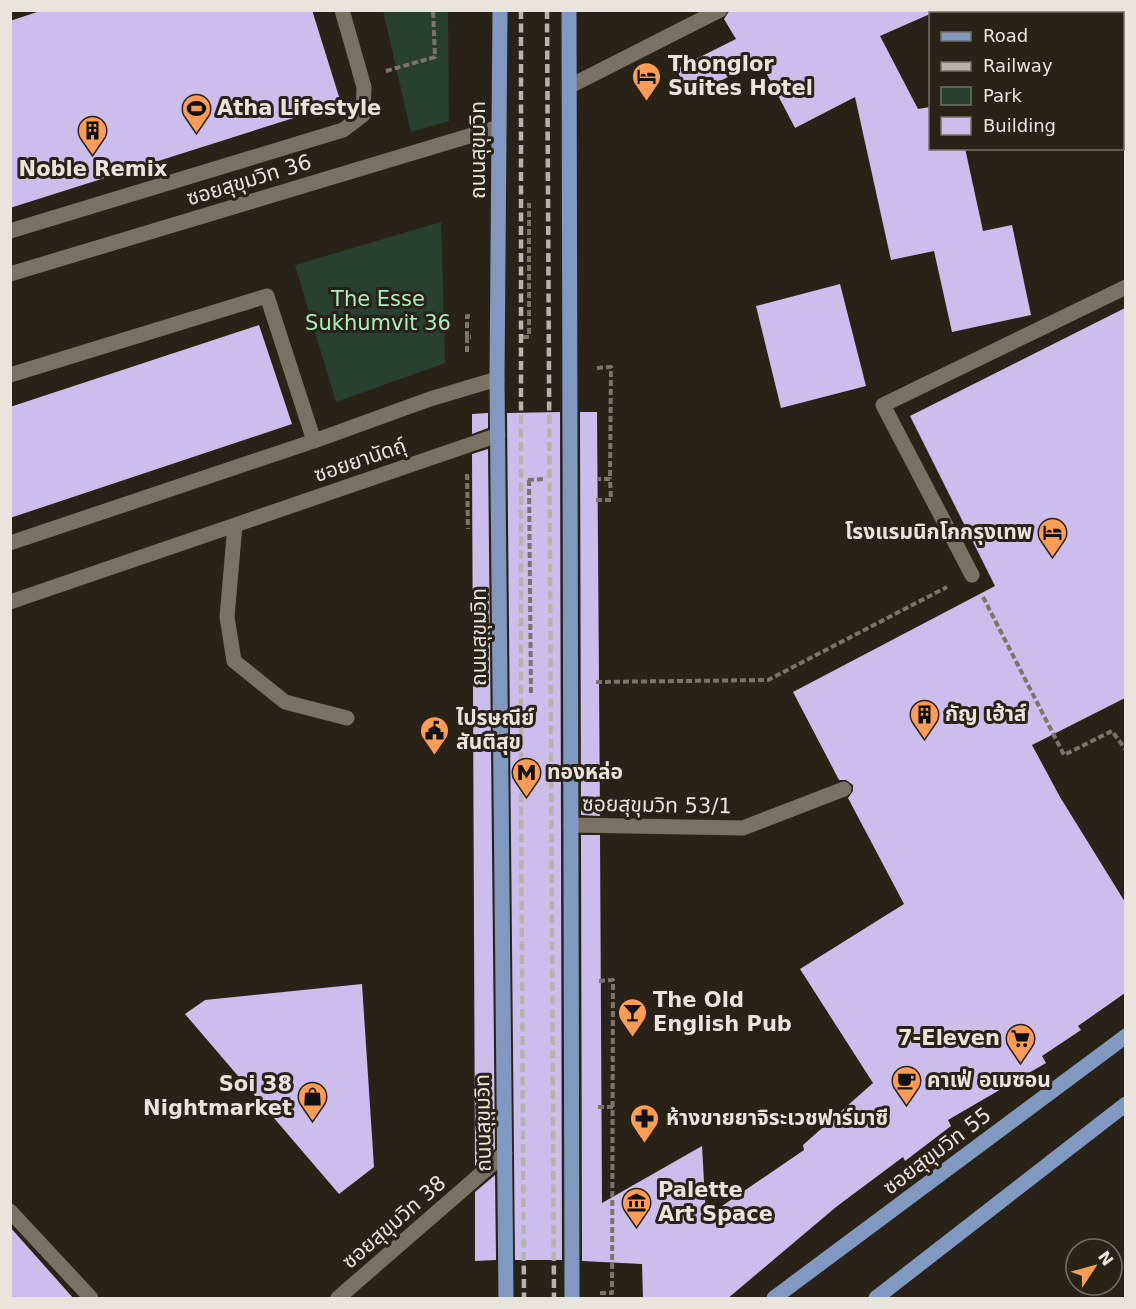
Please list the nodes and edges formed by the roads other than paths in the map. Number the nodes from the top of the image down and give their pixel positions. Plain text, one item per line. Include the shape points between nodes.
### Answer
1 (342, 10) edge
2 (500, 10) edge
3 (569, 10) edge
4 (720, 10) edge
5 (570, 86) junction
6 (499, 127) junction
7 (10, 231) edge
8 (10, 274) edge
9 (1125, 287) edge
10 (10, 375) edge
11 (496, 379) junction
12 (498, 435) junction
13 (314, 441) junction
14 (235, 525) junction
15 (10, 543) edge
16 (972, 575) road end
17 (10, 602) edge
18 (347, 718) dead end
19 (844, 789) dead end
20 (571, 825) junction
21 (1125, 1036) edge
22 (1125, 1104) edge
23 (505, 1153) junction
24 (10, 1210) edge
25 (91, 1299) edge
26 (338, 1299) edge
27 (506, 1299) edge
28 (572, 1299) edge
29 (774, 1299) edge
30 (876, 1299) edge

1 - 7 street via 364,87 363,115 343,130
2 - 6 main road, ถนนสุขุมวิท
3 - 5 main road
4 - 5 street
5 - 20 main road
6 - 8 street, ซอยสุขุมวิท 36
6 - 11 main road, ถนนสุขุมวิท
9 - 16 street via 883,405
10 - 13 street via 267,296
11 - 12 main road, ถนนสุขุมวิท
11 - 13 street
12 - 14 street, ซอยยานัดถุ์
12 - 23 main road, ถนนสุขุมวิท
13 - 15 street
14 - 17 street, ซอยยานัดถุ์
14 - 18 street via 227,617 234,661 285,702
19 - 20 street, ซอยสุขุมวิท 53/1 via 743,828
20 - 28 main road
21 - 29 main road, ซอยสุขุมวิท 55
22 - 30 main road
23 - 26 street, ซอยสุขุมวิท 38
23 - 27 main road, ถนนสุขุมวิท
24 - 25 street

